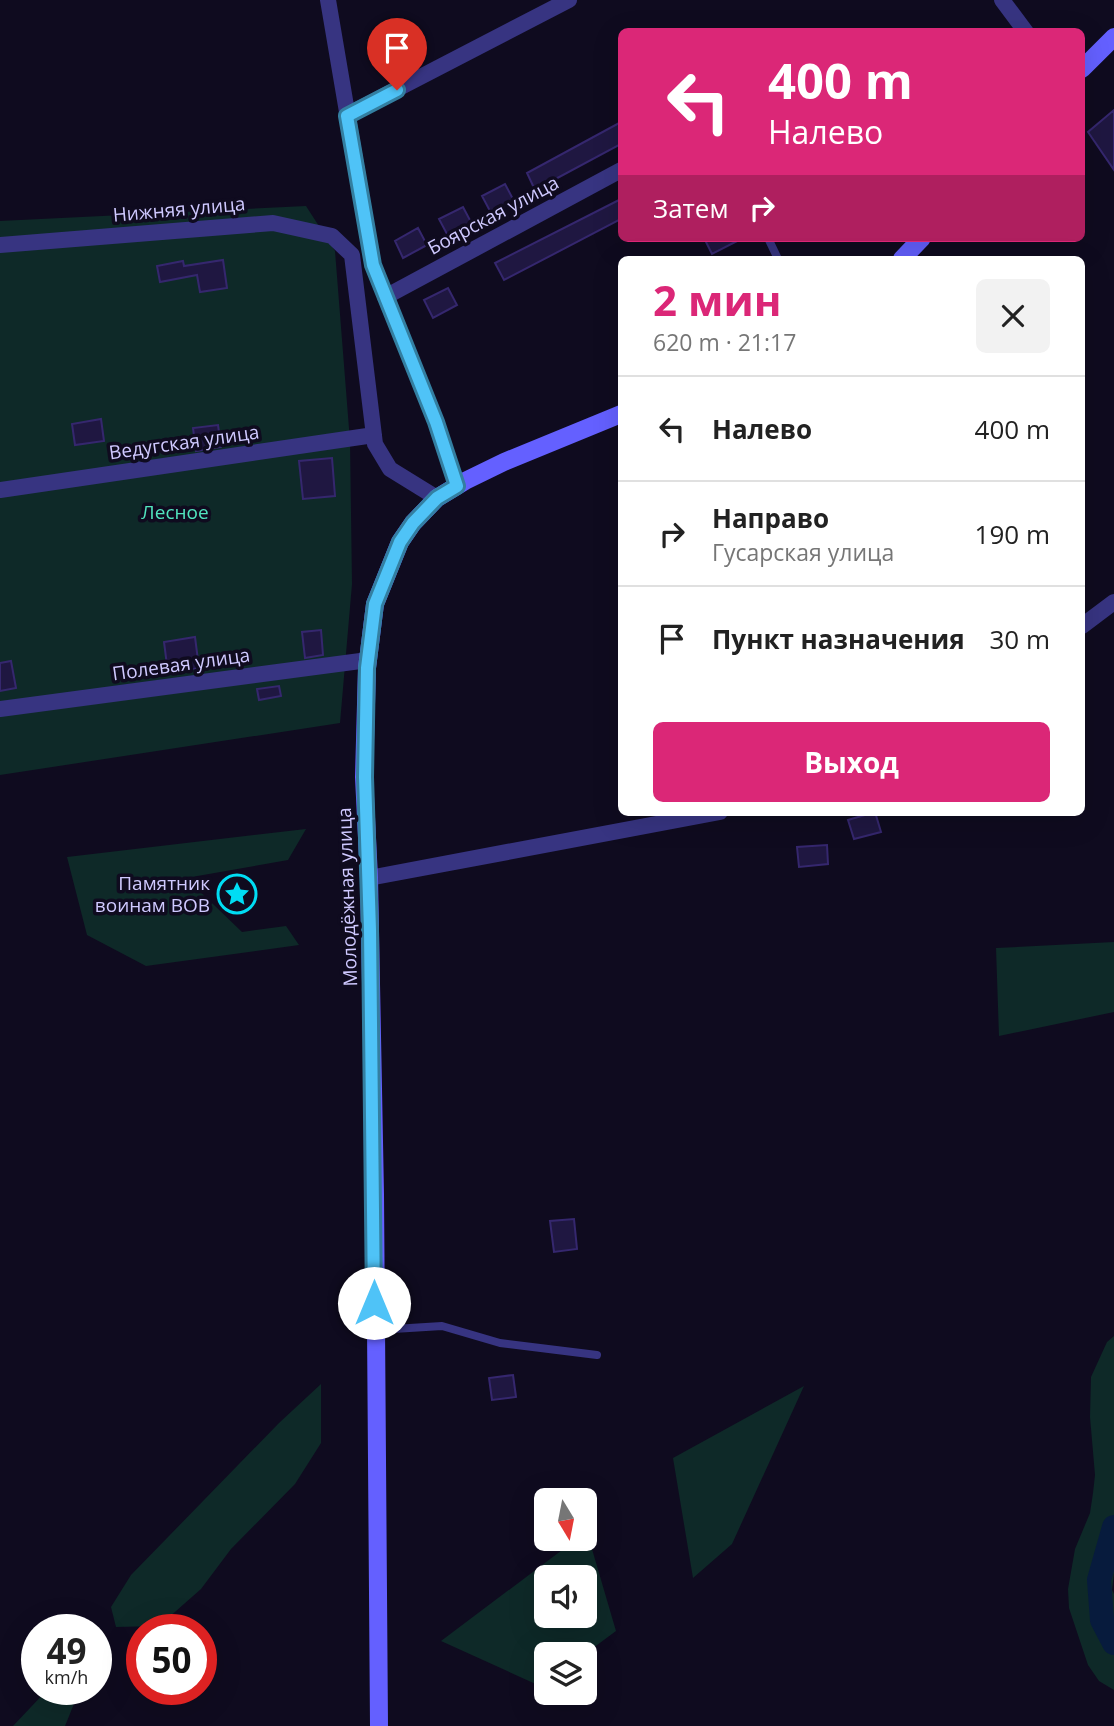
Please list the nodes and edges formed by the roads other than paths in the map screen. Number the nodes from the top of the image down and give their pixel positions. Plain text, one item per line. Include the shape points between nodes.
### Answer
1 (328, 0) edge
2 (569, 0) edge
3 (1002, 0) edge
4 (1023, 28) edge
5 (1114, 37) edge
6 (1085, 66) edge
7 (347, 116) junction
8 (618, 172) edge
9 (918, 242) edge
10 (0, 245) edge
11 (905, 256) edge
12 (385, 297) junction
13 (618, 415) edge
14 (374, 435) junction
15 (457, 486) junction
16 (0, 490) edge
17 (437, 498) junction
18 (1114, 602) edge
19 (1085, 624) edge
20 (368, 660) junction
21 (0, 709) edge
22 (699, 816) edge
23 (369, 878) junction
24 (374, 1330) junction
25 (597, 1355) dead end
26 (379, 1726) edge

1 - 7 street
2 - 7 street
3 - 4 street
5 - 6 main road
7 - 12 street via 373,265
8 - 12 street, Боярская улица
9 - 11 main road
10 - 14 street, Нижняя улица via 273,223 332,236 352,255
12 - 15 street
13 - 15 main road, Молодёжная улица
14 - 16 street, Ведугская улица
14 - 17 street via 390,469
15 - 17 main road, Молодёжная улица
17 - 20 main road, Молодёжная улица via 400,542 375,604
18 - 19 street
20 - 21 street, Полевая улица
20 - 23 main road, Молодёжная улица via 365,777
22 - 23 street
23 - 24 main road, Молодёжная улица
24 - 25 lane via 442,1326 500,1343
24 - 26 main road, Молодёжная улица

